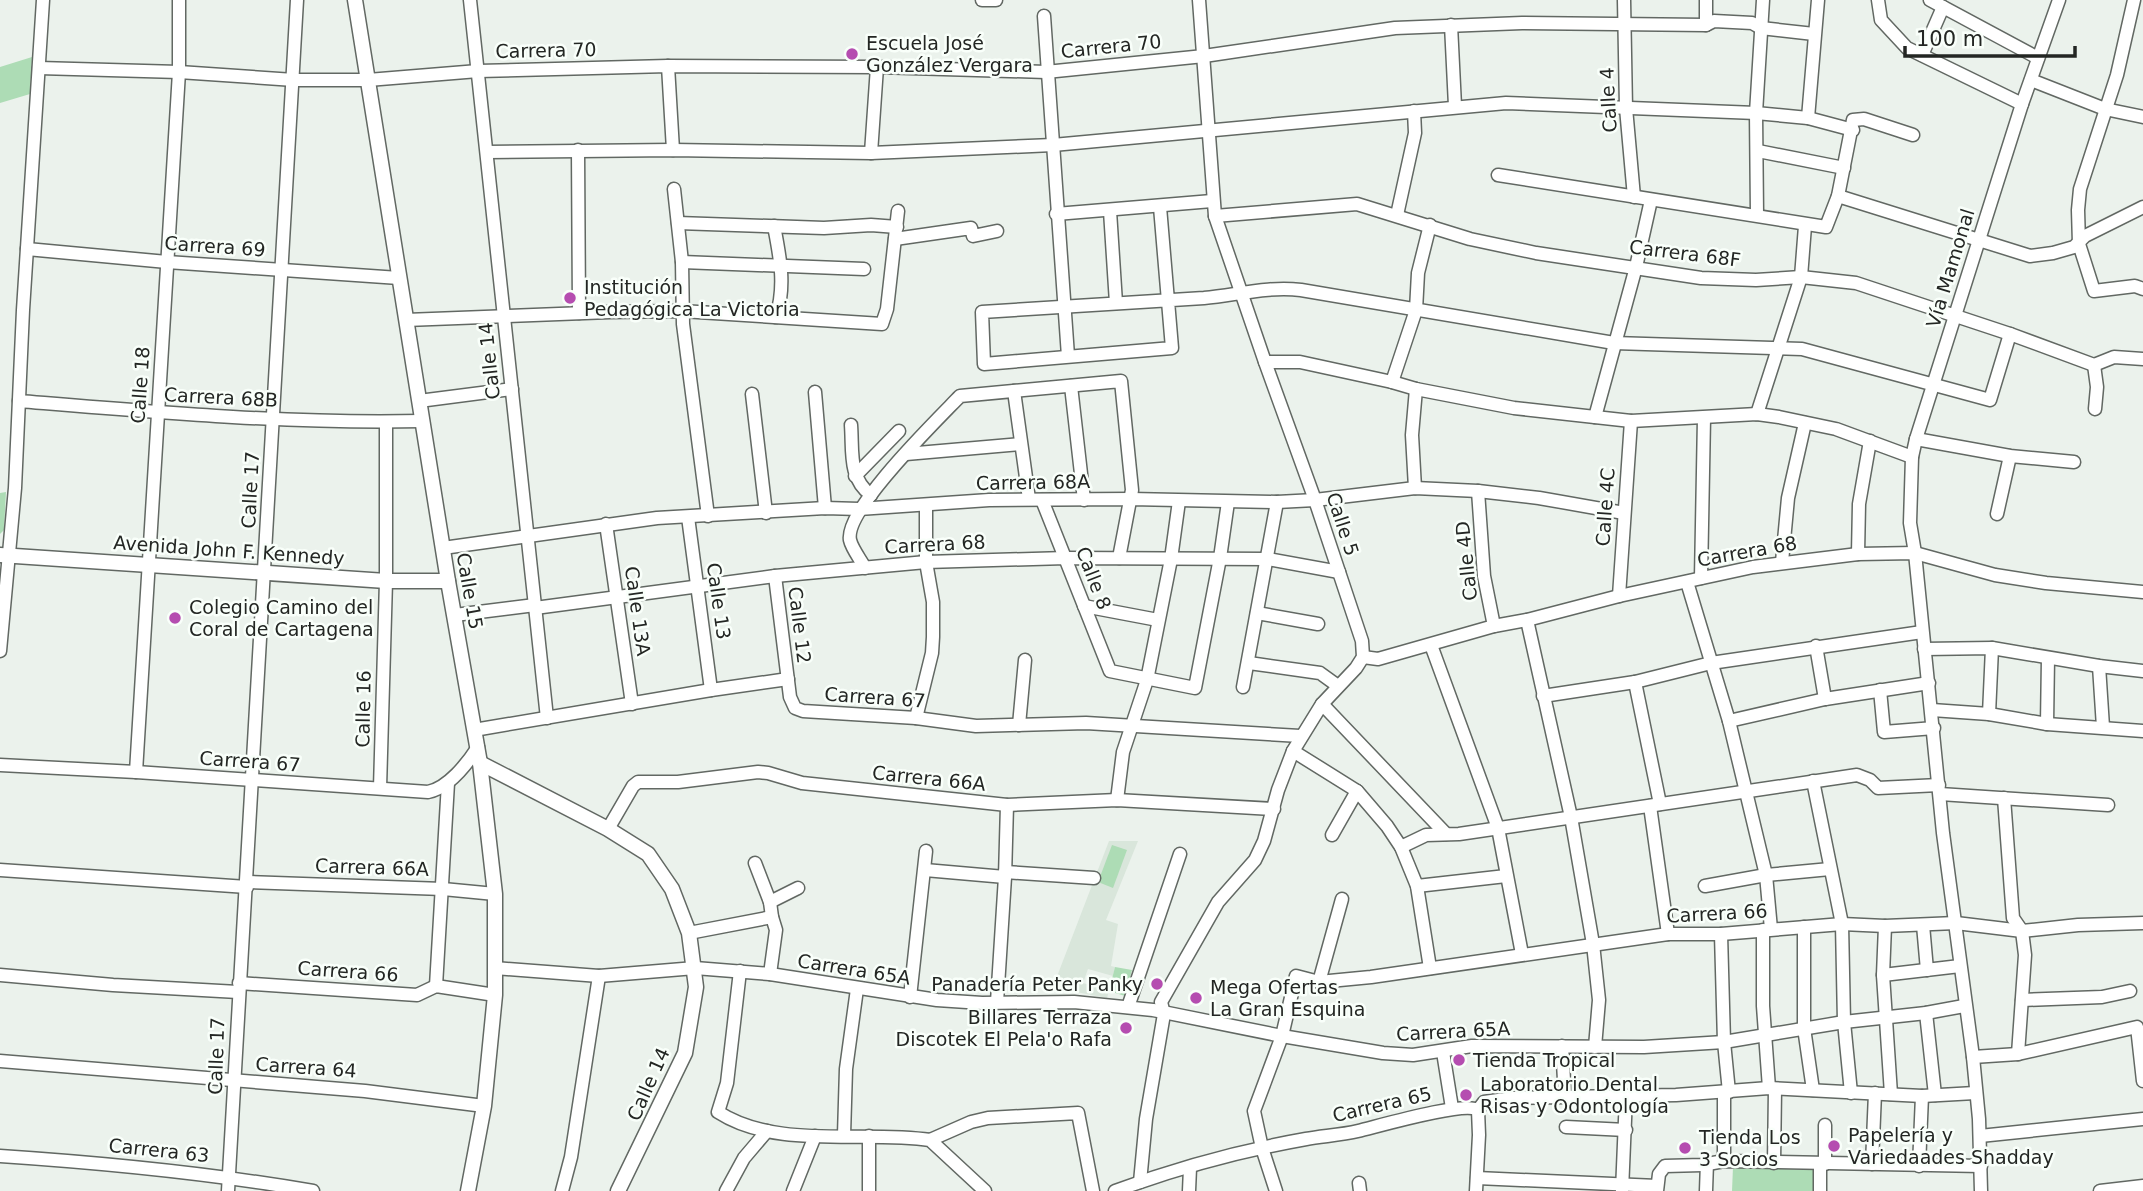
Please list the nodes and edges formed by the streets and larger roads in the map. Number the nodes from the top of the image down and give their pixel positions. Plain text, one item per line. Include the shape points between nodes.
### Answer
1 (43, 0) edge
2 (180, 0) edge
3 (298, 0) edge
4 (355, 0) edge
5 (470, 0) edge
6 (982, 0) edge
7 (996, 0) edge
8 (1199, 0) edge
9 (1624, 0) edge
10 (1706, 0) edge
11 (1763, 0) edge
12 (1818, 0) edge
13 (1878, 0) edge
14 (1930, 0) edge
15 (2134, 0) edge
16 (2055, 1) edge
17 (1943, 7) junction
18 (1044, 16) dead end
19 (1624, 23) junction
20 (1451, 25) junction
21 (1706, 25) junction
22 (1761, 28) junction
23 (1814, 34) junction
24 (1922, 55) junction
25 (1204, 56) junction
26 (2038, 58) junction
27 (668, 66) junction
28 (877, 67) junction
29 (38, 68) junction
30 (478, 71) junction
31 (178, 72) junction
32 (1046, 72) junction
33 (294, 80) junction
34 (368, 80) junction
35 (2031, 80) junction
36 (2022, 104) junction
37 (1455, 106) junction
38 (1626, 108) junction
39 (2105, 109) junction
40 (1413, 111) junction
41 (1756, 113) junction
42 (2143, 117) edge
43 (1808, 118) junction
44 (1853, 130) junction
45 (1208, 132) junction
46 (1913, 135) dead end
47 (1053, 145) junction
48 (578, 150) junction
49 (673, 150) junction
50 (1758, 151) junction
51 (487, 152) junction
52 (871, 153) junction
53 (1844, 168) junction
54 (1498, 175) dead end
55 (674, 189) dead end
56 (1838, 196) junction
57 (1634, 197) junction
58 (1651, 200) junction
59 (1212, 201) junction
60 (1160, 207) junction
61 (2143, 207) edge
62 (898, 211) dead end
63 (1110, 211) junction
64 (1056, 214) junction
65 (1397, 215) junction
66 (1756, 215) junction
67 (1215, 216) junction
68 (678, 223) junction
69 (1430, 225) junction
70 (774, 226) junction
71 (1805, 226) junction
72 (997, 231) dead end
73 (896, 233) junction
74 (1979, 240) junction
75 (2079, 244) junction
76 (27, 249) junction
77 (167, 262) junction
78 (682, 262) junction
79 (782, 265) junction
80 (1636, 267) junction
81 (864, 269) dead end
82 (283, 270) junction
83 (1801, 277) junction
84 (399, 278) junction
85 (2143, 289) edge
86 (1241, 293) junction
87 (1166, 300) junction
88 (1116, 303) junction
89 (1064, 308) junction
90 (1416, 310) junction
91 (682, 311) junction
92 (579, 313) junction
93 (1956, 316) junction
94 (504, 317) junction
95 (776, 317) junction
96 (406, 320) junction
97 (2010, 334) junction
98 (1614, 343) junction
99 (1777, 348) junction
100 (1068, 356) junction
101 (2143, 359) edge
102 (1265, 362) junction
103 (2094, 365) junction
104 (1392, 382) junction
105 (1934, 383) junction
106 (1071, 386) junction
107 (512, 389) junction
108 (1416, 389) junction
109 (1014, 391) junction
110 (815, 392) dead end
111 (752, 394) dead end
112 (19, 401) junction
113 (419, 401) junction
114 (2095, 409) dead end
115 (158, 413) junction
116 (1757, 414) junction
117 (1595, 418) junction
118 (1703, 418) junction
119 (274, 420) junction
120 (422, 421) junction
121 (1631, 421) junction
122 (386, 422) junction
123 (1805, 423) junction
124 (851, 425) dead end
125 (899, 431) dead end
126 (1916, 439) junction
127 (1870, 441) junction
128 (1020, 444) junction
129 (906, 454) junction
130 (2010, 456) junction
131 (1912, 457) junction
132 (2074, 462) dead end
133 (855, 476) junction
134 (1415, 488) junction
135 (1478, 491) junction
136 (871, 495) junction
137 (1036, 499) junction
138 (1131, 499) junction
139 (1084, 500) junction
140 (1315, 500) junction
141 (1179, 501) junction
142 (1228, 502) junction
143 (1277, 502) junction
144 (926, 505) junction
145 (825, 509) junction
146 (859, 509) junction
147 (766, 513) junction
148 (1624, 513) junction
149 (1997, 514) dead end
150 (708, 516) junction
151 (688, 517) junction
152 (606, 524) junction
153 (527, 536) junction
154 (443, 548) junction
155 (3, 551) edge
156 (1915, 553) junction
157 (1858, 554) junction
158 (1066, 558) junction
159 (1119, 558) junction
160 (1220, 558) junction
161 (1171, 559) junction
162 (1268, 559) junction
163 (926, 562) junction
164 (1783, 562) junction
165 (147, 564) junction
166 (866, 568) junction
167 (265, 572) junction
168 (1339, 572) junction
169 (775, 576) junction
170 (1701, 578) junction
171 (386, 580) junction
172 (448, 581) junction
173 (1687, 582) junction
174 (697, 586) junction
175 (2143, 592) edge
176 (617, 596) junction
177 (1619, 596) junction
178 (1084, 606) junction
179 (535, 607) junction
180 (1257, 613) junction
181 (455, 615) junction
182 (1158, 620) junction
183 (1527, 620) junction
184 (1318, 624) dead end
185 (1494, 626) junction
186 (1922, 632) junction
187 (1431, 645) junction
188 (1816, 646) junction
189 (1992, 648) junction
190 (1924, 649) junction
191 (0, 651) edge
192 (1363, 657) junction
193 (2048, 658) junction
194 (1025, 660) dead end
195 (1249, 663) junction
196 (1711, 663) junction
197 (2099, 666) junction
198 (2143, 671) edge
199 (788, 680) junction
200 (1147, 680) junction
201 (1635, 682) junction
202 (1929, 683) junction
203 (1338, 686) junction
204 (1243, 687) dead end
205 (711, 690) junction
206 (1880, 690) junction
207 (1542, 696) junction
208 (1825, 699) junction
209 (632, 704) junction
210 (1322, 704) junction
211 (1932, 710) junction
212 (1989, 714) junction
213 (547, 718) junction
214 (916, 718) junction
215 (1729, 721) junction
216 (2047, 724) junction
217 (1020, 725) junction
218 (1130, 726) junction
219 (2104, 727) junction
220 (1934, 728) junction
221 (474, 730) junction
222 (2143, 733) edge
223 (1300, 736) junction
224 (478, 747) junction
225 (1293, 751) junction
226 (480, 762) junction
227 (0, 765) edge
228 (136, 772) junction
229 (253, 781) junction
230 (1813, 781) junction
231 (448, 783) junction
232 (380, 788) junction
233 (1939, 790) junction
234 (1357, 791) junction
235 (1744, 791) junction
236 (2004, 798) junction
237 (1117, 800) junction
238 (1007, 805) junction
239 (1655, 805) junction
240 (2108, 805) dead end
241 (1274, 809) junction
242 (1572, 817) junction
243 (1498, 828) junction
244 (608, 829) junction
245 (1446, 834) junction
246 (1332, 835) dead end
247 (1401, 847) junction
248 (926, 851) dead end
249 (1180, 854) dead end
250 (755, 863) dead end
251 (1830, 869) junction
252 (0, 870) edge
253 (925, 870) junction
254 (1005, 875) junction
255 (1766, 875) junction
256 (1506, 876) junction
257 (1094, 878) dead end
258 (247, 884) junction
259 (1417, 886) junction
260 (1706, 886) dead end
261 (797, 888) dead end
262 (443, 889) junction
263 (495, 894) junction
264 (1342, 899) dead end
265 (770, 902) junction
266 (772, 917) junction
267 (1843, 923) junction
268 (1956, 923) junction
269 (2143, 923) edge
270 (1923, 925) junction
271 (1885, 926) junction
272 (1804, 927) junction
273 (1767, 930) junction
274 (2022, 931) junction
275 (689, 933) junction
276 (1668, 934) junction
277 (1721, 934) junction
278 (1593, 944) junction
279 (1522, 954) junction
280 (1959, 967) junction
281 (495, 968) junction
282 (695, 968) junction
283 (1430, 968) junction
284 (1927, 970) junction
285 (740, 971) junction
286 (770, 974) junction
287 (0, 975) edge
288 (1883, 975) junction
289 (599, 976) junction
290 (1319, 982) junction
291 (436, 986) junction
292 (238, 987) junction
293 (857, 989) junction
294 (2130, 991) dead end
295 (495, 995) junction
296 (910, 998) junction
297 (2022, 1000) junction
298 (997, 1002) junction
299 (1964, 1006) junction
300 (1128, 1007) junction
301 (1926, 1013) junction
302 (1164, 1014) junction
303 (1886, 1017) junction
304 (1844, 1021) junction
305 (1804, 1028) junction
306 (1282, 1037) junction
307 (1765, 1037) junction
308 (1724, 1042) junction
309 (1562, 1046) junction
310 (1595, 1046) junction
311 (1443, 1052) junction
312 (2018, 1054) junction
313 (1973, 1057) junction
314 (0, 1060) edge
315 (235, 1081) junction
316 (2143, 1081) edge
317 (1772, 1089) junction
318 (1813, 1090) junction
319 (1726, 1092) junction
320 (1851, 1093) junction
321 (1875, 1093) junction
322 (1975, 1093) junction
323 (1891, 1094) junction
324 (1935, 1095) junction
325 (1626, 1096) junction
326 (1922, 1096) junction
327 (1565, 1097) junction
328 (484, 1106) junction
329 (1452, 1108) junction
330 (1478, 1110) junction
331 (2143, 1119) edge
332 (1825, 1125) dead end
333 (1566, 1127) dead end
334 (1626, 1130) junction
335 (767, 1131) junction
336 (844, 1135) junction
337 (815, 1136) junction
338 (869, 1136) junction
339 (1980, 1136) junction
340 (930, 1140) junction
341 (1262, 1148) junction
342 (0, 1156) edge
343 (1724, 1161) junction
344 (1707, 1162) junction
345 (1774, 1163) junction
346 (1822, 1164) junction
347 (1872, 1164) junction
348 (1919, 1166) junction
349 (1981, 1166) junction
350 (1190, 1168) junction
351 (229, 1177) junction
352 (1140, 1182) junction
353 (1476, 1184) edge
354 (2143, 1186) edge
355 (1622, 1188) edge
356 (1657, 1189) edge
357 (228, 1191) edge
358 (313, 1191) edge
359 (468, 1191) edge
360 (562, 1191) edge
361 (618, 1191) edge
362 (726, 1191) edge
363 (793, 1191) edge
364 (869, 1191) edge
365 (985, 1191) edge
366 (1093, 1191) edge
367 (1115, 1191) edge
368 (1189, 1191) edge
369 (1276, 1191) edge
370 (1706, 1191) edge
371 (1820, 1191) edge
372 (1981, 1191) edge
373 (2100, 1191) edge

1 - 29 street
2 - 31 street, Calle 18
3 - 33 street, Calle 17
4 - 34 street, Calle 15
5 - 30 street, Calle 14
6 - 7 street
8 - 25 street, Calle 5
9 - 19 street, Calle 4
10 - 21 street
11 - 22 street
12 - 23 street
13 - 24 street via 1881,20 1907,48
14 - 17 street
15 - 39 street via 2118,75
16 - 26 street, Vía Mamonal
17 - 24 street
17 - 26 street
18 - 32 street
19 - 20 street, Carrera 70
19 - 21 street, Carrera 70
19 - 38 street, Calle 4
20 - 25 street, Carrera 70 via 1395,28
20 - 37 street
21 - 22 street, Carrera 70 via 1752,23
22 - 23 street, Carrera 70
22 - 41 street
23 - 43 street
24 - 36 street
25 - 32 street, Carrera 70
25 - 45 street, Calle 5
26 - 35 street, Vía Mamonal
27 - 28 street, Carrera 70
27 - 30 street, Carrera 70
27 - 49 street
28 - 32 street, Carrera 70
28 - 52 street
29 - 31 street, Carrera 70
29 - 76 street
30 - 34 street, Carrera 70
30 - 51 street, Calle 14
31 - 33 street, Carrera 70
31 - 77 street, Calle 18
32 - 47 street
33 - 34 street, Carrera 70
33 - 82 street, Calle 17
34 - 84 street, Calle 15
35 - 36 street, Vía Mamonal
35 - 39 street
36 - 74 street, Vía Mamonal
37 - 38 street via 1506,103
37 - 40 street
38 - 41 street
38 - 57 street, Calle 4
39 - 42 street
39 - 75 street via 2080,189
40 - 45 street
40 - 65 street via 1415,133
41 - 43 street
41 - 50 street
43 - 44 street
44 - 46 street via 1853,120 1864,119
44 - 53 street
45 - 47 street
45 - 59 street, Calle 5
47 - 52 street
47 - 64 street
48 - 49 street
48 - 51 street
48 - 92 street
49 - 52 street
50 - 53 street
50 - 66 street
51 - 94 street, Calle 14
53 - 56 street
54 - 57 street
55 - 68 street
56 - 71 street via 1826,227
56 - 74 street
57 - 58 street
58 - 66 street
58 - 80 street
59 - 60 street
59 - 67 street, Calle 5
60 - 63 street
60 - 87 street
61 - 75 street via 2085,236
62 - 73 street
63 - 64 street
63 - 88 street
64 - 89 street
65 - 67 street, Carrera 68F via 1356,204
65 - 69 street, Carrera 68F
66 - 71 street
67 - 86 street, Calle 5
68 - 70 street
68 - 78 street
69 - 80 street, Carrera 68F via 1536,253
69 - 90 street via 1418,273
70 - 73 street
70 - 79 street
71 - 83 street
72 - 73 street via 973,236 971,228
73 - 95 street via 882,324
74 - 75 street via 2030,256
74 - 93 street, Vía Mamonal
75 - 85 street via 2094,291
76 - 77 street, Carrera 69
76 - 112 street
77 - 82 street, Carrera 69
77 - 115 street, Calle 18
78 - 79 street
78 - 91 street
79 - 81 street
79 - 95 street
80 - 83 street, Carrera 68F via 1701,278
80 - 98 street
82 - 84 street, Carrera 69
82 - 119 street, Calle 17
83 - 93 street, Carrera 68F via 1856,283
83 - 99 street
84 - 96 street, Calle 15
86 - 87 street
86 - 90 street via 1294,289
86 - 102 street, Calle 5
87 - 88 street
87 - 100 street via 1172,348
88 - 89 street
89 - 100 street
89 - 100 street via 982,312 984,364
90 - 98 street
90 - 104 street
91 - 92 street
91 - 95 street
91 - 150 street
92 - 94 street
93 - 97 street, Carrera 68F
93 - 105 street, Vía Mamonal
94 - 96 street
94 - 107 street, Calle 14
96 - 113 street, Calle 15
97 - 103 street, Carrera 68F
97 - 105 street via 1990,400
98 - 99 street
98 - 117 street
99 - 105 street via 1836,356
99 - 116 street
101 - 103 street via 2114,357
102 - 104 street via 1300,362
102 - 140 street, Calle 5
103 - 114 street
104 - 108 street
105 - 126 street, Vía Mamonal
106 - 109 street
106 - 138 street via 1121,381
106 - 139 street
107 - 113 street
107 - 153 street, Calle 14
108 - 117 street
108 - 134 street via 1412,435
109 - 128 street, Calle 8
109 - 129 street via 961,396
110 - 145 street
111 - 147 street
112 - 115 street, Carrera 68B
112 - 155 street via 15,488
113 - 120 street, Calle 15
115 - 119 street, Carrera 68B
115 - 165 street, Calle 18
116 - 118 street
116 - 123 street
117 - 121 street
118 - 121 street
118 - 170 street
119 - 122 street, Carrera 68B
119 - 167 street, Calle 17
120 - 122 street, Carrera 68B
120 - 154 street, Calle 15
121 - 148 street, Calle 4C
122 - 171 street, Calle 16
123 - 127 street
123 - 164 street via 1788,498
124 - 133 street
125 - 133 street
126 - 130 street
126 - 131 street, Vía Mamonal
127 - 131 street
127 - 157 street via 1859,504
128 - 129 street
128 - 137 street, Calle 8
129 - 136 street
130 - 132 street
130 - 149 street
131 - 156 street, Vía Mamonal via 1910,523
133 - 136 street
134 - 135 street, Carrera 68A
134 - 140 street, Carrera 68A
135 - 148 street, Carrera 68A
135 - 185 street, Calle 4D via 1484,576
136 - 146 street
137 - 139 street, Carrera 68A
137 - 144 street, Carrera 68A
137 - 158 street, Calle 8
138 - 139 street, Carrera 68A
138 - 141 street, Carrera 68A
138 - 159 street
140 - 143 street, Carrera 68A
140 - 168 street, Calle 5
141 - 142 street, Carrera 68A
141 - 161 street
142 - 143 street, Carrera 68A
142 - 160 street
143 - 162 street
144 - 146 street, Carrera 68A
144 - 163 street
145 - 146 street, Carrera 68A
145 - 147 street, Carrera 68A
146 - 166 street via 850,540
147 - 150 street, Carrera 68A
148 - 177 street, Calle 4C
150 - 151 street, Carrera 68A
151 - 152 street, Carrera 68A
151 - 174 street, Calle 13
152 - 153 street, Carrera 68A
152 - 176 street, Calle 13A
153 - 154 street, Carrera 68A
153 - 179 street, Calle 14
154 - 172 street, Calle 15
155 - 165 street, Avenida John F. Kennedy
155 - 191 street
156 - 157 street, Carrera 68
156 - 175 street, Carrera 68 via 1995,575
156 - 186 street, Vía Mamonal
157 - 164 street, Carrera 68
158 - 159 street, Carrera 68
158 - 163 street, Carrera 68
158 - 178 street, Calle 8
159 - 161 street, Carrera 68
160 - 161 street, Carrera 68
160 - 162 street, Carrera 68
160 - 200 street via 1195,688
161 - 182 street
162 - 168 street, Carrera 68
162 - 180 street
163 - 166 street, Carrera 68
163 - 214 street via 933,602 932,653
164 - 170 street, Carrera 68
165 - 167 street, Avenida John F. Kennedy
165 - 228 street, Calle 18
166 - 169 street, Carrera 68
167 - 171 street, Avenida John F. Kennedy
167 - 229 street, Calle 17
168 - 192 street, Calle 5
169 - 174 street, Carrera 68
169 - 199 street, Calle 12
170 - 173 street, Carrera 68
171 - 172 street, Avenida John F. Kennedy
171 - 232 street, Calle 16
172 - 181 street, Calle 15
173 - 177 street, Carrera 68
173 - 196 street
174 - 176 street, Carrera 68
174 - 205 street, Calle 13
176 - 179 street, Carrera 68
176 - 209 street, Calle 13A
177 - 183 street, Carrera 68
178 - 182 street
178 - 200 street, Calle 8 via 1110,671
179 - 181 street, Carrera 68
179 - 213 street, Calle 14
180 - 184 street
180 - 195 street
181 - 221 street, Calle 15
182 - 200 street
183 - 185 street, Carrera 68
183 - 207 street
185 - 187 street, Carrera 68
186 - 188 street
186 - 190 street, Vía Mamonal
187 - 192 street, Carrera 68 via 1378,659
187 - 243 street
188 - 196 street
188 - 208 street
189 - 190 street
189 - 193 street
189 - 212 street
190 - 202 street, Vía Mamonal
192 - 203 street
193 - 197 street
193 - 216 street
194 - 217 street
195 - 203 street via 1320,673
195 - 204 street
196 - 201 street
196 - 215 street
197 - 198 street
197 - 219 street
199 - 205 street
199 - 214 street, Carrera 67 via 792,703 803,711
200 - 218 street
201 - 207 street
201 - 239 street
202 - 206 street
202 - 211 street, Vía Mamonal
203 - 210 street
205 - 209 street
206 - 208 street
206 - 220 street via 1884,732
207 - 242 street
208 - 215 street
209 - 213 street
210 - 223 street
210 - 245 street
211 - 212 street
211 - 220 street, Vía Mamonal
212 - 216 street
213 - 221 street
214 - 217 street, Carrera 67 via 976,726
215 - 235 street
216 - 219 street
217 - 218 street, Carrera 67
218 - 223 street, Carrera 67
218 - 237 street
219 - 222 street
220 - 233 street, Vía Mamonal
221 - 224 street, Calle 15
223 - 225 street
224 - 226 street, Calle 15
224 - 231 street
225 - 234 street
225 - 241 street
226 - 244 street, Calle 14
226 - 263 street, Calle 15
227 - 228 street, Carrera 67
228 - 229 street, Carrera 67
229 - 232 street, Carrera 67
229 - 258 street, Calle 17
230 - 233 street via 1857,775 1878,788
230 - 235 street
230 - 251 street
231 - 232 street, Carrera 67 via 428,792
231 - 262 street
233 - 236 street
233 - 268 street, Vía Mamonal
234 - 246 street
234 - 247 street
235 - 239 street
235 - 255 street
236 - 240 street
236 - 274 street via 2014,918
237 - 238 street, Carrera 66A
237 - 241 street, Carrera 66A
238 - 244 street, Carrera 66A via 802,783 758,772 638,782
238 - 254 street
239 - 242 street
239 - 276 street
241 - 302 street via 1255,860 1218,902 1165,995
242 - 243 street
242 - 278 street
243 - 245 street
243 - 256 street
244 - 275 street, Calle 14 via 649,853 672,889
245 - 247 street via 1426,835
247 - 259 street
248 - 253 street
249 - 300 street
250 - 265 street
251 - 255 street
251 - 267 street
252 - 258 street, Carrera 66A
253 - 254 street
253 - 296 street
254 - 257 street
254 - 298 street
255 - 260 street
255 - 273 street
256 - 259 street
256 - 279 street
258 - 262 street, Carrera 66A
258 - 292 street, Calle 17
259 - 283 street
261 - 265 street
262 - 263 street, Carrera 66A
262 - 291 street
263 - 281 street, Calle 15
264 - 290 street
265 - 266 street
266 - 275 street
266 - 286 street via 776,930
267 - 271 street, Carrera 66
267 - 272 street, Carrera 66
267 - 304 street
268 - 270 street, Carrera 66
268 - 274 street, Carrera 66
268 - 280 street, Vía Mamonal
269 - 274 street, Carrera 66
270 - 271 street, Carrera 66
270 - 284 street
271 - 288 street
272 - 273 street, Carrera 66
272 - 305 street
273 - 277 street, Carrera 66
273 - 307 street
274 - 297 street
275 - 282 street, Calle 14
276 - 277 street, Carrera 66
276 - 278 street, Carrera 66
277 - 308 street
278 - 279 street, Carrera 66
278 - 310 street via 1599,1000
279 - 283 street, Carrera 66
280 - 284 street
280 - 299 street, Vía Mamonal
281 - 289 street
281 - 295 street, Calle 15
282 - 285 street, Carrera 65A
282 - 289 street
282 - 361 street, Calle 14 via 685,1054
283 - 290 street, Carrera 66
284 - 288 street
285 - 286 street, Carrera 65A
285 - 335 street via 727,1083 718,1112
286 - 293 street, Carrera 65A
287 - 292 street, Carrera 66 via 113,985
288 - 303 street
289 - 360 street
290 - 306 street, Carrera 66 via 1296,976
291 - 292 street, Carrera 66 via 417,995
291 - 295 street, Carrera 66
292 - 315 street, Calle 17
293 - 296 street, Carrera 65A
293 - 336 street via 846,1069
294 - 297 street via 2102,997
295 - 328 street, Calle 15
296 - 298 street, Carrera 65A
297 - 312 street
298 - 300 street, Carrera 65A
299 - 301 street, Carrera 65A
299 - 313 street, Vía Mamonal
300 - 302 street, Carrera 65A
301 - 303 street, Carrera 65A
301 - 324 street
302 - 306 street, Carrera 65A
302 - 352 street
303 - 304 street, Carrera 65A
303 - 323 street
304 - 305 street, Carrera 65A
304 - 320 street
305 - 307 street, Carrera 65A
305 - 318 street
306 - 311 street, Carrera 65A via 1383,1053
306 - 341 street via 1255,1107
307 - 308 street, Carrera 65A
307 - 317 street
308 - 310 street, Carrera 65A
308 - 319 street
309 - 310 street, Carrera 65A
309 - 311 street, Carrera 65A via 1472,1046
309 - 327 street
311 - 329 street
312 - 313 street
312 - 316 street via 2137,1027
313 - 322 street, Vía Mamonal
314 - 315 street, Carrera 64
315 - 328 street, Carrera 64
315 - 351 street, Calle 17
317 - 318 street, Carrera 65
317 - 319 street, Carrera 65
317 - 345 street
318 - 320 street, Carrera 65
319 - 325 street, Carrera 65
319 - 343 street
320 - 321 street, Carrera 65
321 - 323 street, Carrera 65
321 - 347 street
322 - 324 street, Carrera 65
322 - 339 street, Vía Mamonal
323 - 326 street, Carrera 65
324 - 326 street, Carrera 65
325 - 327 street, Carrera 65
325 - 334 street
326 - 348 street
327 - 330 street, Carrera 65 via 1483,1102
328 - 359 street, Calle 15
329 - 330 street, Carrera 65
329 - 341 street, Carrera 65 via 1342,1135
330 - 353 street
331 - 339 street
332 - 346 street
333 - 334 street
334 - 355 street
335 - 337 street
335 - 362 street via 744,1158
336 - 337 street
336 - 338 street
337 - 363 street
338 - 340 street
338 - 364 street
339 - 349 street, Vía Mamonal
340 - 365 street
340 - 366 street via 988,1118 1078,1113
341 - 350 street, Carrera 65
341 - 369 street
342 - 351 street, Carrera 63
343 - 344 street
343 - 345 street
344 - 356 street via 1665,1166
344 - 370 street
345 - 346 street
346 - 347 street
346 - 371 street
347 - 348 street
348 - 349 street
349 - 372 street, Vía Mamonal
350 - 352 street, Carrera 65
350 - 368 street
351 - 357 street, Calle 17
351 - 358 street, Carrera 63
352 - 367 street, Carrera 65
353 - 355 street
354 - 373 street
355 - 356 street

